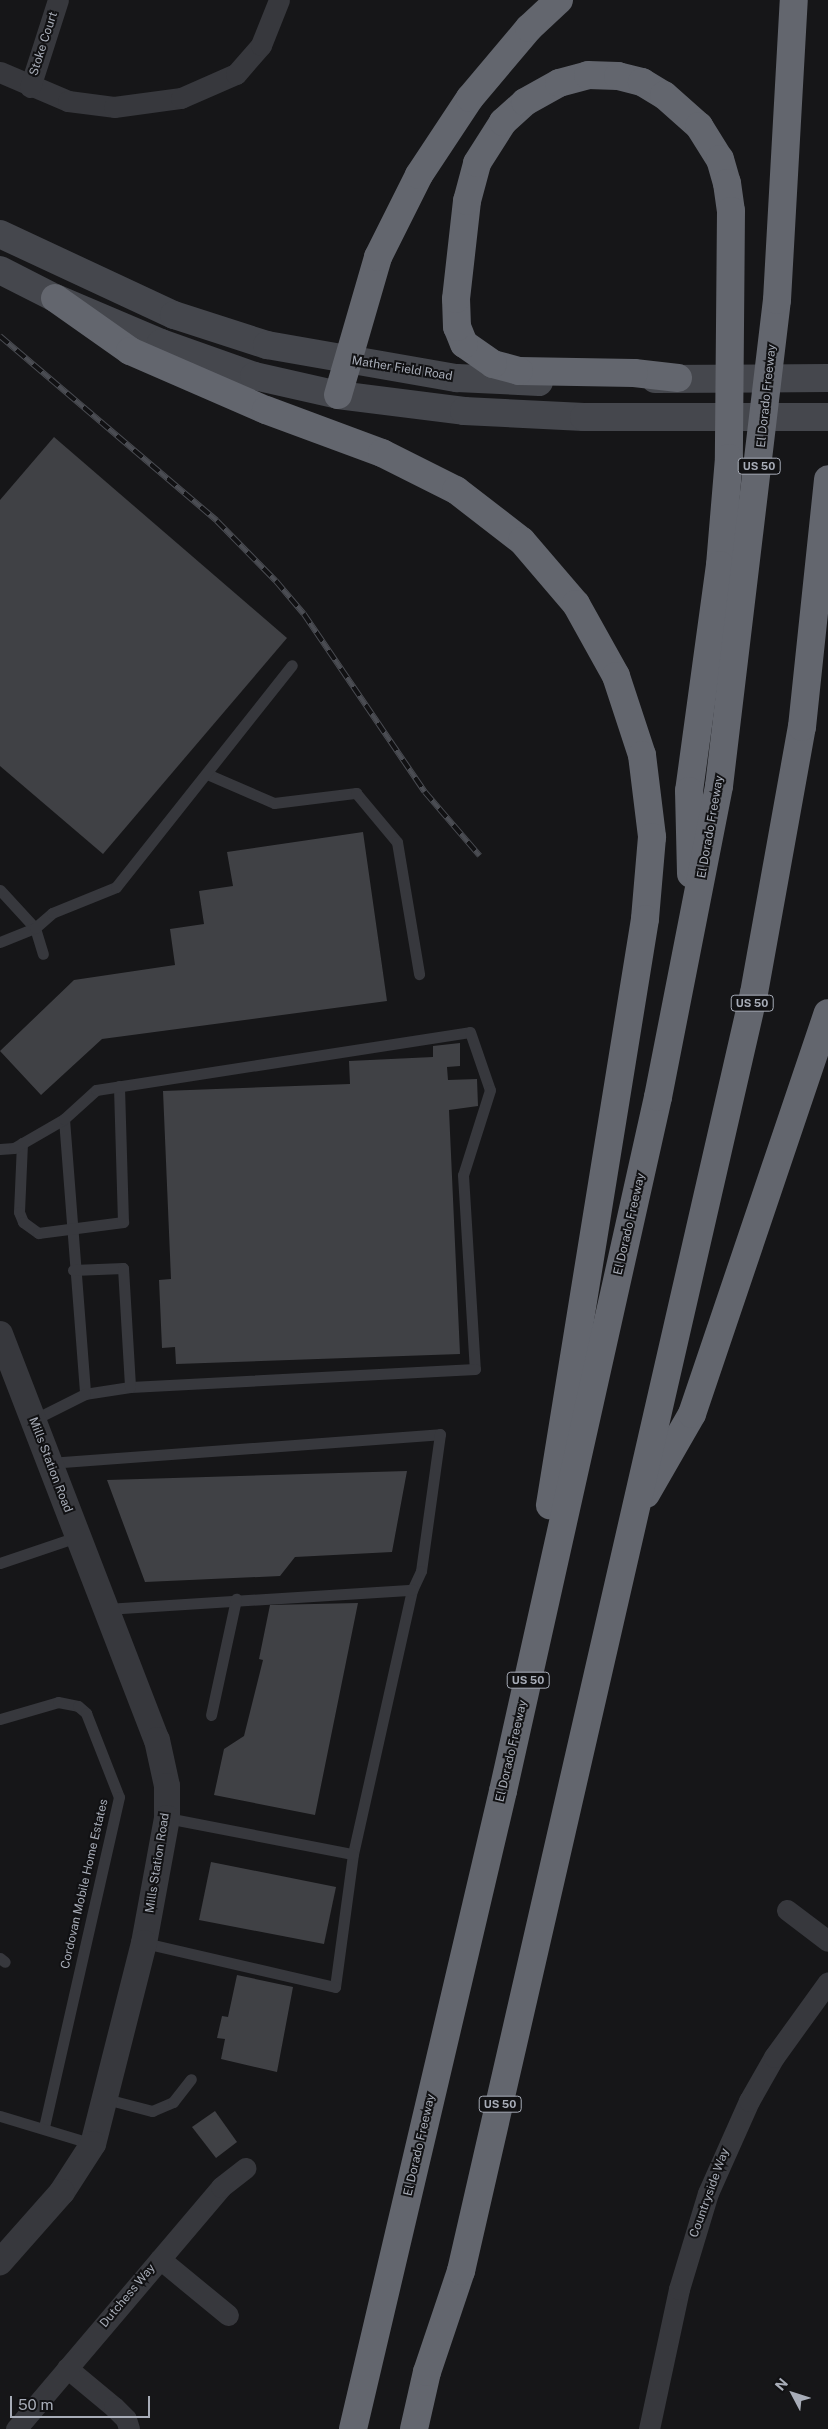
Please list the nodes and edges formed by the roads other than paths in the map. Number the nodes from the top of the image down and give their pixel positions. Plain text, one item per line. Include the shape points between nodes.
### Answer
1 (58, 0) edge
2 (279, 0) edge
3 (559, 0) edge
4 (794, 0) edge
5 (0, 72) edge
6 (30, 87) junction
7 (0, 234) edge
8 (0, 270) edge
9 (56, 298) junction
10 (345, 360) junction
11 (678, 378) junction
12 (828, 378) edge
13 (338, 395) junction
14 (828, 417) edge
15 (828, 479) edge
16 (292, 665) dead end
17 (207, 774) junction
18 (0, 890) edge
19 (35, 928) junction
20 (693, 928) junction
21 (0, 942) edge
22 (43, 954) dead end
23 (419, 974) dead end
24 (828, 1013) edge
25 (119, 1086) junction
26 (64, 1119) junction
27 (22, 1143) junction
28 (0, 1149) edge
29 (71, 1231) junction
30 (73, 1270) junction
31 (0, 1334) edge
32 (130, 1387) junction
33 (85, 1394) junction
34 (33, 1420) junction
35 (49, 1463) junction
36 (631, 1520) junction
37 (77, 1537) junction
38 (0, 1563) edge
39 (412, 1590) junction
40 (236, 1600) junction
41 (106, 1609) junction
42 (211, 1715) dead end
43 (0, 1720) edge
44 (503, 1791) junction
45 (167, 1818) junction
46 (353, 1854) junction
47 (788, 1910) dead end
48 (828, 1940) edge
49 (144, 1944) junction
50 (828, 1982) edge
51 (191, 2079) dead end
52 (106, 2099) junction
53 (0, 2116) edge
54 (44, 2127) junction
55 (93, 2144) junction
56 (245, 2168) dead end
57 (160, 2259) junction
58 (0, 2262) edge
59 (228, 2315) dead end
60 (66, 2368) junction
61 (16, 2429) edge
62 (129, 2429) edge
63 (353, 2429) edge
64 (414, 2429) edge
65 (649, 2429) edge

1 - 6 street, Stoke Court
2 - 6 street via 261,45 248,62 236,74 198,93 147,106 114,107 68,101
3 - 10 highway via 529,28 470,98 419,175 378,257
4 - 20 highway, El Dorado Freeway / US 50 via 777,300 754,518 720,786
5 - 6 street
7 - 10 main road, Mather Field Road via 174,315 267,345
8 - 9 main road
9 - 13 main road via 254,376
9 - 44 highway via 130,351 266,410 382,453 456,490 522,541 585,620 616,676 642,755 652,837 645,919
10 - 11 main road, Mather Field Road via 457,378 577,384
10 - 13 highway
11 - 12 main road, Mather Field Road
11 - 20 highway via 634,373 520,370 493,364 464,344 457,327 456,299 467,201 477,163 503,122 525,102 559,83 588,75 618,76 642,82 664,95 698,126 720,159 727,183 731,212 729,458 720,565 689,791
13 - 14 main road via 464,411 584,417 686,414
15 - 36 highway, US 50 via 802,727 754,993
16 - 17 lane
17 - 19 lane via 116,887 52,913
17 - 23 lane via 274,803 356,793 397,842
18 - 19 lane
19 - 21 lane
19 - 22 lane
20 - 44 highway, El Dorado Freeway / US 50
24 - 36 highway via 692,1414
25 - 26 lane via 96,1090
25 - 29 lane via 123,1222
25 - 32 lane via 470,1032 490,1090 463,1175 475,1369
26 - 27 lane
26 - 29 lane
27 - 28 lane
27 - 29 lane via 19,1212 23,1222 38,1233
29 - 30 lane
30 - 32 lane via 123,1268
30 - 33 lane
31 - 34 street, Mills Station Road
32 - 33 lane
33 - 34 lane
34 - 35 street, Mills Station Road
35 - 37 street, Mills Station Road
35 - 39 lane via 440,1434 421,1571
36 - 64 highway, US 50 via 462,2271 427,2372
37 - 38 lane
37 - 41 street, Mills Station Road
39 - 40 lane
39 - 46 lane
40 - 41 lane
40 - 42 lane
41 - 45 street, Mills Station Road via 156,1740 167,1786
43 - 54 lane, Cordovan Mobile Home Estates via 58,1702 78,1706 86,1713 119,1797
44 - 63 highway, El Dorado Freeway / US 50
45 - 46 lane
45 - 49 street, Mills Station Road
46 - 49 lane via 335,1987
47 - 48 street
49 - 52 street, Mills Station Road
50 - 65 street, Countryside Way via 774,2057 749,2101 708,2193 680,2289
51 - 52 lane via 173,2102 152,2111
52 - 55 street, Mills Station Road
53 - 54 lane
54 - 55 lane
55 - 58 street, Mills Station Road via 62,2192
56 - 57 street, Dutchess Way via 221,2188
57 - 59 street
57 - 60 street, Dutchess Way
60 - 61 street, Dutchess Way
60 - 62 street via 114,2407 126,2419

